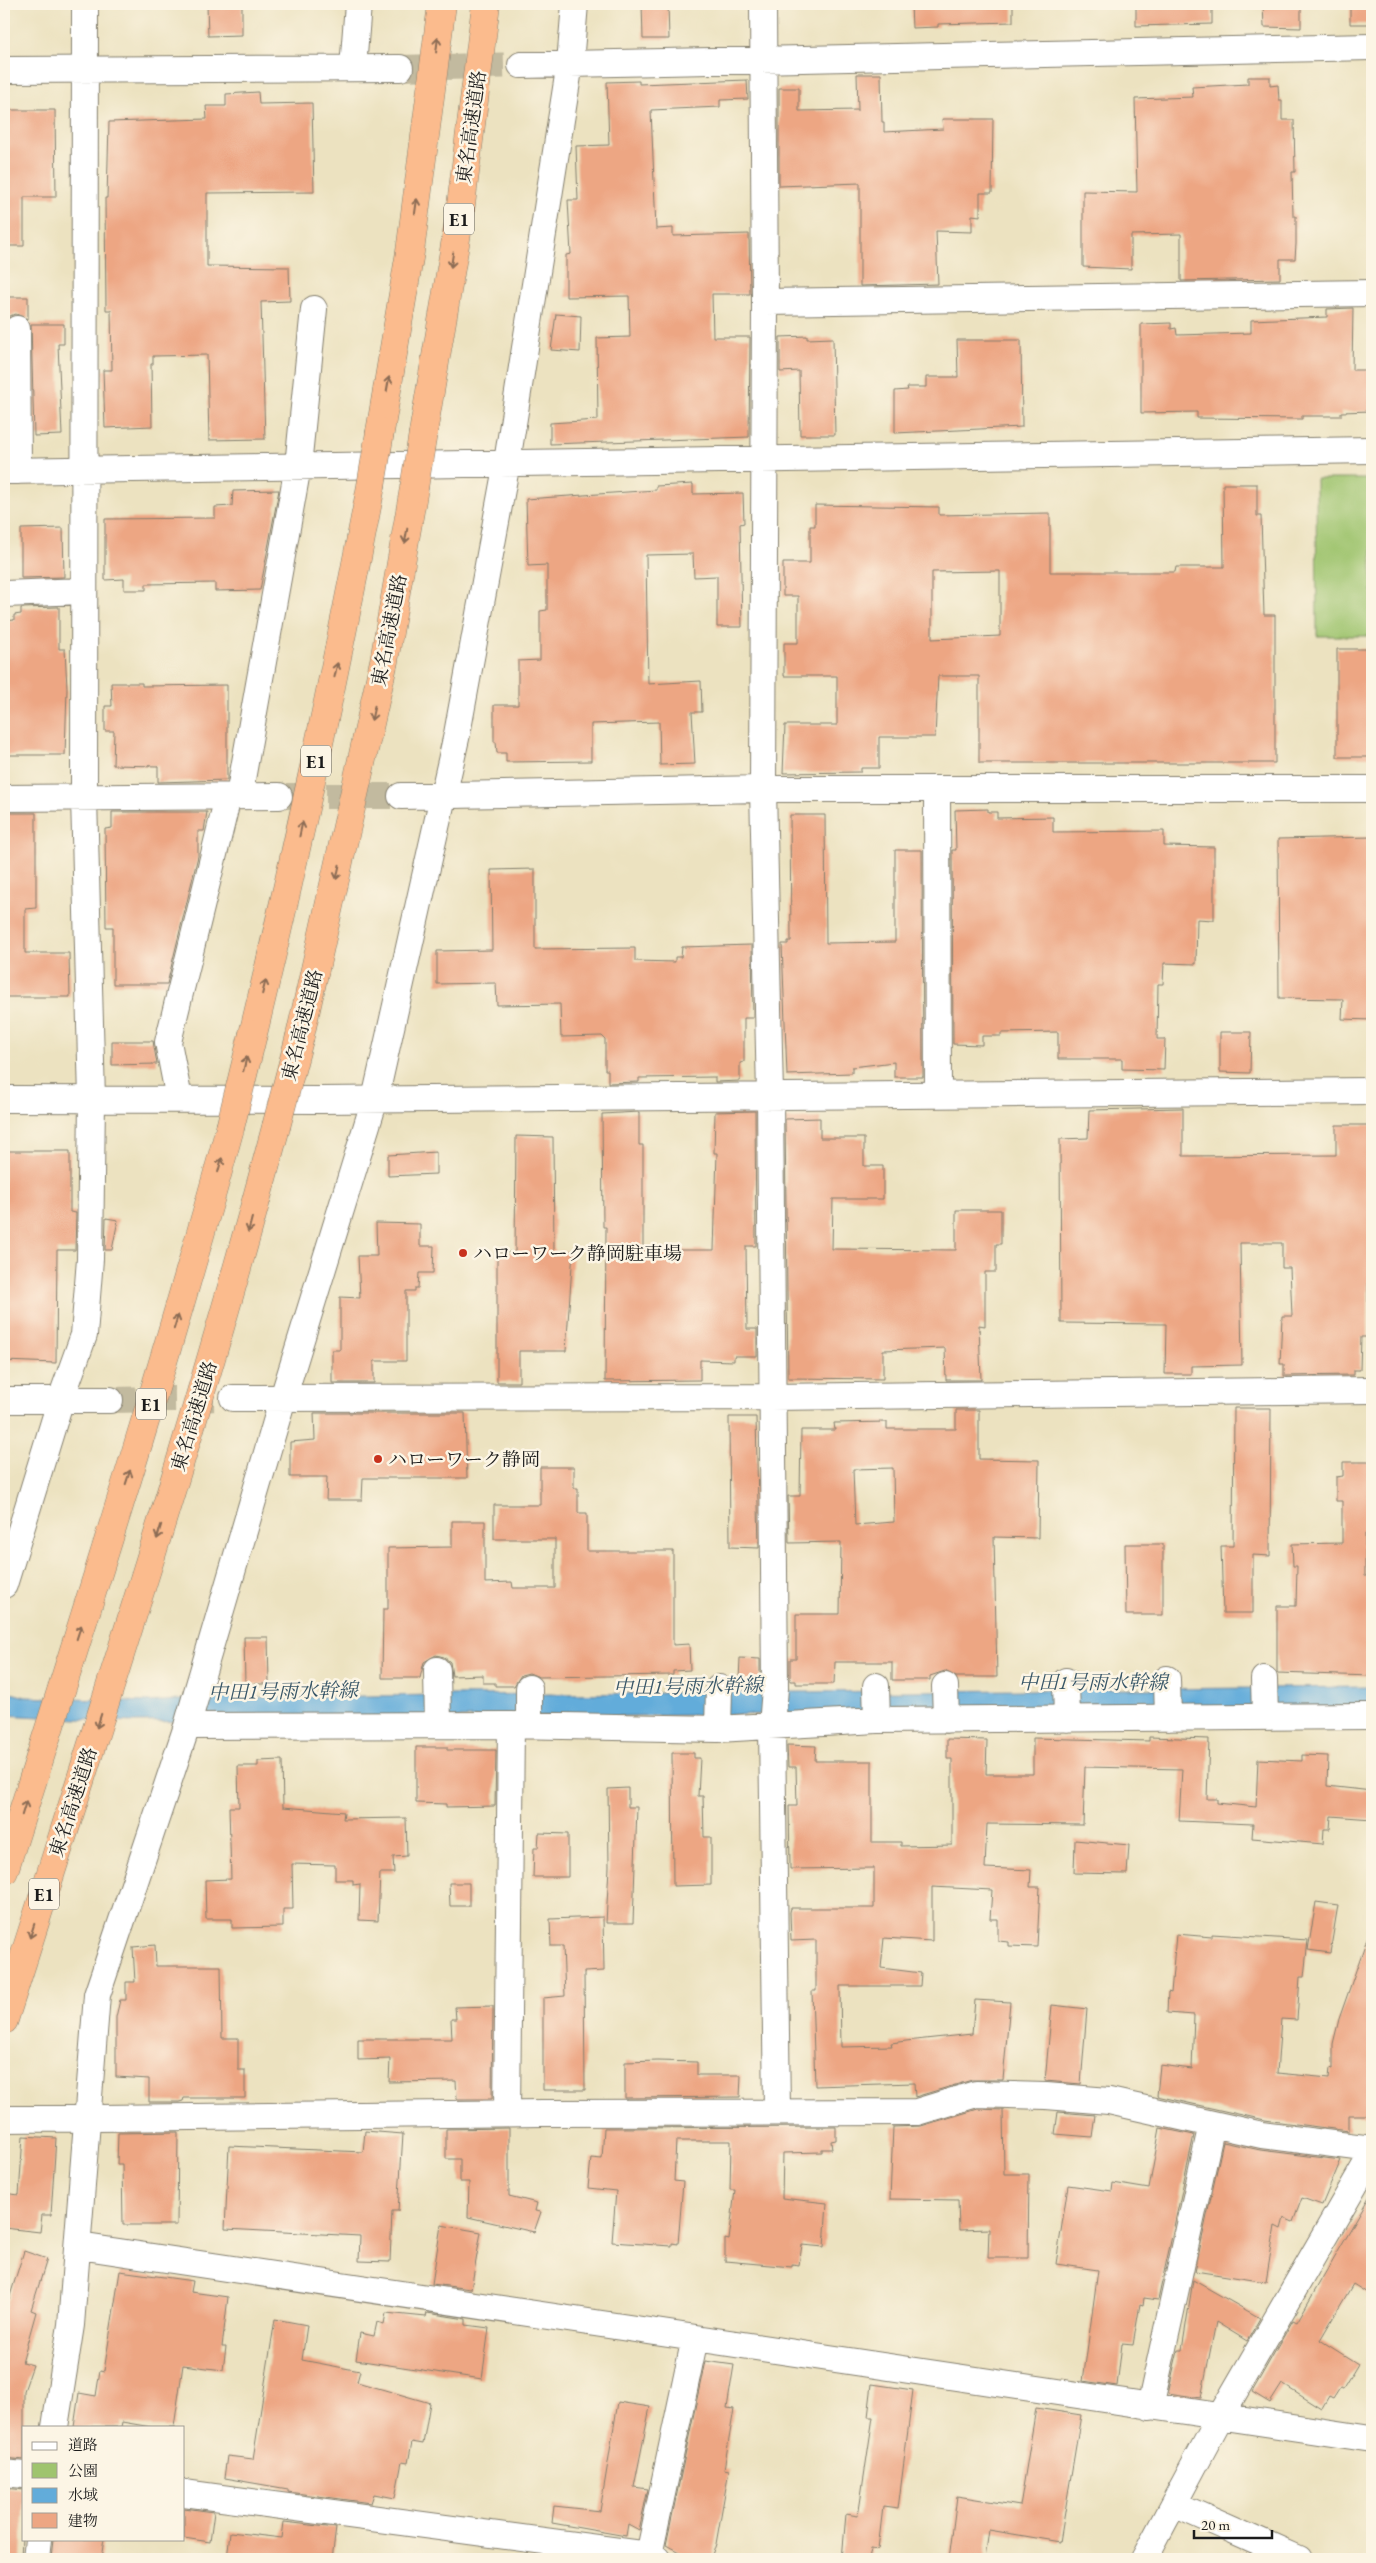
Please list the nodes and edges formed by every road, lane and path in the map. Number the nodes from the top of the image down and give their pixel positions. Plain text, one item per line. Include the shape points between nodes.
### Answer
1 (85, 4) edge
2 (358, 4) edge
3 (442, 4) edge
4 (486, 4) edge
5 (575, 4) edge
6 (763, 4) edge
7 (1372, 47) edge
8 (764, 59) junction
9 (570, 63) junction
10 (522, 65) tunnel mouth
11 (86, 68) junction
12 (353, 68) junction
13 (400, 68) tunnel mouth
14 (4, 70) edge
15 (1372, 293) edge
16 (765, 302) junction
17 (314, 309) dead end
18 (17, 329) dead end
19 (1372, 450) edge
20 (763, 461) junction
21 (507, 462) junction
22 (298, 466) junction
23 (83, 470) junction
24 (11, 471) edge
25 (83, 591) junction
26 (4, 594) edge
27 (937, 789) junction
28 (1372, 789) edge
29 (763, 790) junction
30 (443, 794) junction
31 (234, 796) junction
32 (279, 796) tunnel mouth
33 (401, 796) tunnel mouth
34 (4, 798) edge
35 (84, 798) junction
36 (1372, 1091) edge
37 (938, 1094) junction
38 (770, 1095) junction
39 (4, 1099) edge
40 (179, 1099) junction
41 (375, 1099) junction
42 (92, 1100) junction
43 (1372, 1390) edge
44 (771, 1397) junction
45 (233, 1398) tunnel mouth
46 (282, 1398) junction
47 (61, 1399) junction
48 (4, 1400) edge
49 (110, 1400) tunnel mouth
50 (4, 1585) edge
51 (1167, 1679) dead end
52 (1264, 1679) dead end
53 (1066, 1681) dead end
54 (773, 1709) junction
55 (1265, 1711) junction
56 (1167, 1712) junction
57 (525, 1713) junction
58 (1066, 1713) junction
59 (1372, 1716) edge
60 (187, 1726) junction
61 (4, 1871) edge
62 (4, 2020) edge
63 (777, 2112) junction
64 (507, 2113) junction
65 (87, 2118) junction
66 (4, 2119) edge
67 (1212, 2124) junction
68 (1372, 2149) edge
69 (1372, 2154) edge
70 (79, 2246) junction
71 (695, 2338) junction
72 (1150, 2407) junction
73 (1220, 2417) junction
74 (55, 2426) edge
75 (1372, 2439) edge
76 (4, 2472) edge
77 (22, 2475) edge
78 (185, 2493) edge
79 (1174, 2504) junction
80 (38, 2540) edge
81 (653, 2557) edge
82 (36, 2559) edge
83 (1144, 2559) edge
84 (1298, 2559) edge

1 - 11 street
2 - 12 street
61 -> 3 highway, E1, bridge via 191,1271 230,1128 293,870 371,486 411,243
4 -> 62 highway, 東名高速道路 / E1, bridge via 459,221 384,661 300,1036 246,1241 184,1451
5 - 9 street
6 - 8 street
7 - 8 street
8 - 9 street
8 - 16 street
9 - 10 street
9 - 21 street
11 - 12 street
11 - 14 street
11 - 23 street
12 - 13 street
15 - 16 street
16 - 20 street
17 - 22 street
18 - 24 street
19 - 20 street
20 - 21 street
20 - 29 street
21 - 22 street
21 - 30 street
22 - 23 street
22 - 31 street
23 - 24 street
23 - 25 street
25 - 26 street
25 - 35 street
27 - 28 street
27 - 29 street
27 - 37 street
29 - 30 street
29 - 38 street
30 - 33 street
30 - 41 street
31 - 32 street
31 - 35 street
31 - 40 street via 168,1042
34 - 35 street
35 - 42 street
36 - 37 street
37 - 38 street
38 - 41 street
38 - 44 street
39 - 42 street
40 - 41 street
40 - 42 street
41 - 46 street
42 - 47 street via 90,1259 84,1335
43 - 44 street
44 - 46 street
44 - 54 street
45 - 46 street
46 - 60 street
47 - 48 street
47 - 49 street
47 - 50 street
51 - 56 street
52 - 55 street
53 - 58 street
54 - 57 street
54 - 58 street via 946,1705
54 - 63 street
55 - 56 street
55 - 59 street
56 - 58 street
57 - 60 street via 437,1700
57 - 64 street
60 - 65 street via 97,1995
63 - 64 street
63 - 67 street via 917,2112 976,2094 1109,2101
64 - 65 street
65 - 66 street
65 - 70 street
67 - 68 street via 1262,2135
67 - 72 street
69 - 73 street
70 - 71 street
70 - 74 street via 72,2325
71 - 72 street
71 - 81 street
72 - 73 street
73 - 75 street
73 - 79 street
76 - 77 street
78 - 81 street
79 - 83 street
79 - 84 street
80 - 82 street

